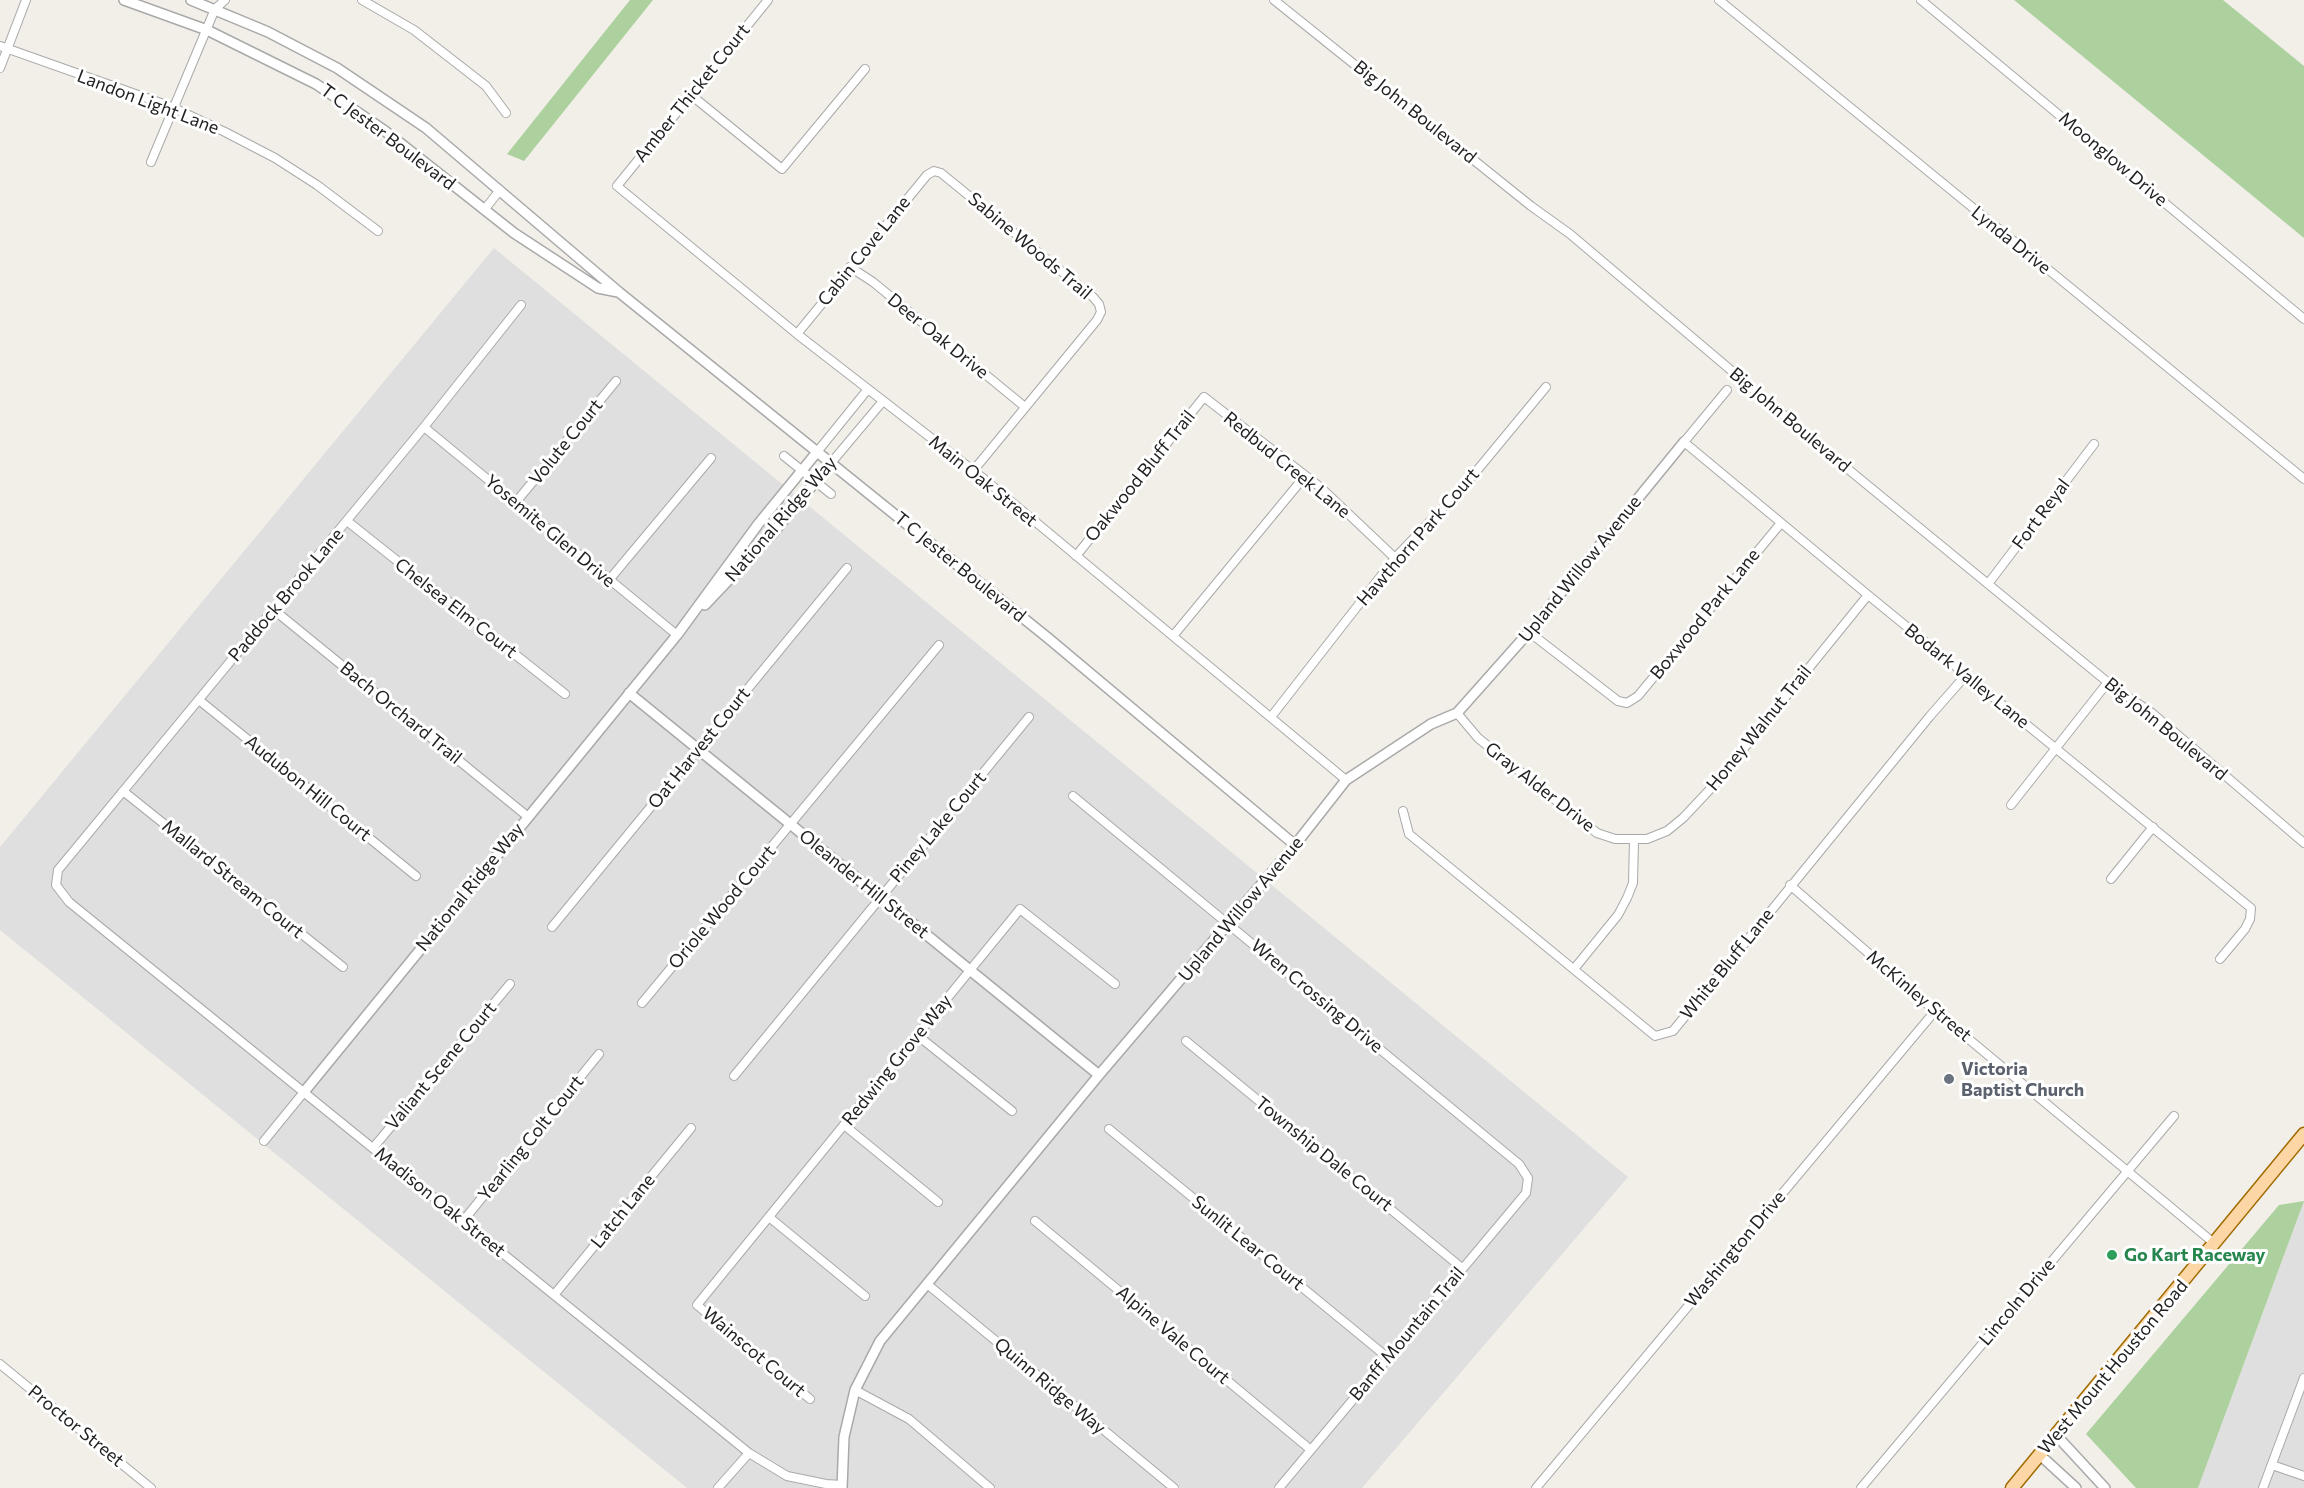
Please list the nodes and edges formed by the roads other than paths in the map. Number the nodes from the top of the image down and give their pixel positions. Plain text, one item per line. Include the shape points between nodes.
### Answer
1 (26, 0) edge
2 (124, 0) edge
3 (191, 0) edge
4 (225, 0) edge
5 (362, 0) edge
6 (768, 0) edge
7 (1274, 0) edge
8 (1719, 0) edge
9 (1921, 0) edge
10 (215, 4) edge
11 (207, 30) junction
12 (4, 47) edge
13 (0, 68) edge
14 (865, 69) dead end
15 (691, 95) junction
16 (172, 107) junction
17 (506, 113) dead end
18 (151, 162) dead end
19 (934, 171) joint
20 (617, 186) joint
21 (500, 190) junction
22 (483, 210) junction
23 (378, 231) dead end
24 (850, 267) junction
25 (620, 293) junction
26 (521, 306) dead end
27 (2304, 319) edge
28 (797, 334) junction
29 (616, 381) dead end
30 (1546, 387) dead end
31 (868, 389) junction
32 (1727, 390) dead end
33 (1204, 397) joint
34 (883, 401) junction
35 (1025, 407) junction
36 (424, 427) junction
37 (1684, 442) junction
38 (2094, 444) dead end
39 (817, 452) junction
40 (784, 456) dead end
41 (711, 458) dead end
42 (831, 463) junction
43 (802, 471) junction
44 (974, 471) junction
45 (1305, 476) junction
46 (2304, 479) edge
47 (816, 482) junction
48 (831, 494) dead end
49 (516, 502) junction
50 (347, 521) junction
51 (1781, 522) junction
52 (1076, 556) junction
53 (1395, 558) junction
54 (847, 568) dead end
55 (609, 579) junction
56 (1988, 584) junction
57 (1868, 595) junction
58 (274, 610) junction
59 (1529, 632) junction
60 (677, 635) junction
61 (1173, 636) junction
62 (939, 645) dead end
63 (1966, 675) junction
64 (2108, 682) junction
65 (629, 693) junction
66 (565, 694) dead end
67 (199, 700) junction
68 (1457, 713) junction
69 (1029, 717) dead end
70 (1271, 717) junction
71 (2055, 747) junction
72 (698, 748) junction
73 (1346, 780) junction
74 (123, 791) junction
75 (1073, 796) dead end
76 (2011, 805) dead end
77 (1403, 811) dead end
78 (527, 816) junction
79 (790, 824) junction
80 (2153, 827) junction
81 (1635, 840) junction
82 (2304, 843) edge
83 (1295, 845) junction
84 (416, 876) dead end
85 (2110, 879) dead end
86 (56, 885) joint
87 (1790, 885) junction
88 (880, 897) junction
89 (1230, 924) junction
90 (552, 927) dead end
91 (2220, 959) dead end
92 (343, 967) dead end
93 (1574, 969) junction
94 (970, 971) junction
95 (510, 984) dead end
96 (1115, 984) dead end
97 (642, 1003) dead end
98 (1935, 1011) junction
99 (918, 1035) junction
100 (1186, 1041) dead end
101 (599, 1054) dead end
102 (1099, 1075) junction
103 (734, 1076) dead end
104 (304, 1092) junction
105 (1012, 1111) dead end
106 (2174, 1116) dead end
107 (844, 1125) junction
108 (691, 1128) dead end
109 (1109, 1129) dead end
110 (2304, 1134) edge
111 (264, 1141) dead end
112 (373, 1148) junction
113 (2127, 1171) junction
114 (1528, 1178) joint
115 (938, 1202) dead end
116 (768, 1217) junction
117 (463, 1221) junction
118 (1035, 1221) dead end
119 (2215, 1244) junction
120 (1462, 1268) junction
121 (927, 1284) junction
122 (554, 1295) junction
123 (865, 1296) dead end
124 (697, 1305) joint
125 (1387, 1357) junction
126 (0, 1364) edge
127 (2304, 1378) edge
128 (855, 1390) junction
129 (810, 1399) dead end
130 (2056, 1436) junction
131 (1311, 1450) junction
132 (749, 1453) junction
133 (2040, 1455) junction
134 (2272, 1465) junction
135 (2304, 1476) edge
136 (842, 1486) edge
137 (151, 1488) edge
138 (718, 1488) edge
139 (990, 1488) edge
140 (1174, 1488) edge
141 (1279, 1488) edge
142 (1536, 1488) edge
143 (1861, 1488) edge
144 (2012, 1488) edge
145 (2076, 1488) edge
146 (2105, 1488) edge
147 (2263, 1488) edge

1 - 12 street
2 - 11 street, T C Jester Boulevard
3 - 10 street, T C Jester Boulevard
4 - 10 street
5 - 17 street via 414,30 486,86
6 - 15 street, Amber Thicket Court
7 - 56 street, Big John Boulevard via 1570,234
8 - 46 street, Lynda Drive
9 - 27 street, Moonglow Drive
10 - 11 street
10 - 21 street, T C Jester Boulevard via 337,68 426,128
11 - 16 street
11 - 22 street, T C Jester Boulevard via 316,84 385,131
12 - 13 street
12 - 16 street, Landon Light Lane
14 - 15 street via 782,169
15 - 20 street, Amber Thicket Court
16 - 18 street
16 - 23 street, Landon Light Lane via 275,158
19 - 24 street, Cabin Cove Lane
19 - 35 street, Sabine Woods Trail via 1099,304 1097,320
20 - 28 street, Main Oak Street
21 - 22 street
21 - 25 street, T C Jester Boulevard
22 - 25 street, T C Jester Boulevard via 597,288
24 - 28 street, Cabin Cove Lane
24 - 35 street, Deer Oak Drive
25 - 39 street, T C Jester Boulevard
26 - 36 street, Paddock Brook Lane
28 - 31 street, Main Oak Street
29 - 49 street, Volute Court
30 - 53 street, Hawthorn Park Court via 1465,484
31 - 34 street, Main Oak Street
31 - 39 street, National Ridge Way
32 - 37 street, Upland Willow Avenue
33 - 45 street, Redbud Creek Lane
33 - 52 street, Oakwood Bluff Trail
34 - 42 street, National Ridge Way
34 - 44 street, Main Oak Street
35 - 44 street, Sabine Woods Trail
36 - 49 street, Yosemite Glen Drive
36 - 50 street, Paddock Brook Lane
37 - 51 street, Bodark Valley Lane
37 - 59 street, Upland Willow Avenue
38 - 56 street, Fort Reyal
39 - 42 street, T C Jester Boulevard
39 - 43 street, National Ridge Way
40 - 43 street
41 - 55 street
42 - 47 street, National Ridge Way
42 - 83 street, T C Jester Boulevard
43 - 47 street
43 - 60 street, National Ridge Way
44 - 52 street, Main Oak Street
45 - 53 street, Redbud Creek Lane
45 - 61 street
47 - 48 street
47 - 60 street, National Ridge Way
49 - 55 street, Yosemite Glen Drive
50 - 58 street, Paddock Brook Lane
50 - 66 street, Chelsea Elm Court
51 - 57 street, Bodark Valley Lane
51 - 59 street, Boxwood Park Lane via 1638,696 1627,703 1617,701
52 - 61 street, Main Oak Street
53 - 70 street, Hawthorn Park Court
54 - 72 street, Oat Harvest Court
55 - 60 street, Yosemite Glen Drive
56 - 64 street, Big John Boulevard
57 - 63 street, Bodark Valley Lane
57 - 81 street, Honey Walnut Trail via 1683,818 1666,831
58 - 67 street, Paddock Brook Lane
58 - 78 street, Bach Orchard Trail
59 - 68 street, Upland Willow Avenue
60 - 65 street, National Ridge Way
61 - 70 street, Main Oak Street
62 - 79 street, Oriole Wood Court
63 - 71 street, Bodark Valley Lane
63 - 87 street, White Bluff Lane
64 - 71 street
64 - 82 street, Big John Boulevard via 2152,713
65 - 72 street, Oleander Hill Street
65 - 78 street, National Ridge Way
67 - 74 street, Paddock Brook Lane
67 - 84 street, Audubon Hill Court
68 - 73 street, Upland Willow Avenue via 1431,724
68 - 81 street, Gray Alder Drive via 1478,738 1597,833
69 - 88 street, Piney Lake Court
70 - 73 street, Main Oak Street
71 - 76 street
71 - 80 street, Bodark Valley Lane
72 - 79 street, Oleander Hill Street
72 - 90 street, Oat Harvest Court
73 - 83 street, Upland Willow Avenue
74 - 86 street, Paddock Brook Lane via 58,870
74 - 92 street, Mallard Stream Court
75 - 89 street, Wren Crossing Drive
77 - 93 street, White Bluff Lane via 1409,834
78 - 104 street, National Ridge Way
79 - 88 street, Oleander Hill Street
79 - 97 street, Oriole Wood Court
80 - 85 street
80 - 91 street, Bodark Valley Lane via 2251,908 2246,929
81 - 93 street via 1633,883 1627,898
83 - 89 street, Upland Willow Avenue
86 - 104 street, Madison Oak Street via 69,902
87 - 93 street, White Bluff Lane via 1673,1031 1655,1036
87 - 98 street, McKinley Street
88 - 94 street, Oleander Hill Street
88 - 103 street, Piney Lake Court
89 - 102 street, Upland Willow Avenue
89 - 114 street, Wren Crossing Drive via 1519,1164
94 - 96 street, Redwing Grove Way via 1020,909
94 - 99 street, Redwing Grove Way
94 - 102 street, Oleander Hill Street
95 - 112 street, Valiant Scene Court
98 - 113 street, McKinley Street
98 - 142 street, Washington Drive
99 - 105 street
99 - 107 street, Redwing Grove Way
100 - 120 street, Township Dale Court
101 - 117 street, Yearling Colt Court
102 - 121 street, Upland Willow Avenue
104 - 111 street, National Ridge Way
104 - 112 street, Madison Oak Street
106 - 113 street, Lincoln Drive
107 - 115 street
107 - 116 street, Redwing Grove Way
108 - 122 street, Latch Lane
109 - 125 street, Sunlit Lear Court
110 - 119 main road, West Mount Houston Road
112 - 117 street, Madison Oak Street
113 - 119 street, McKinley Street
113 - 143 street, Lincoln Drive
114 - 120 street, Banff Mountain Trail via 1526,1193
116 - 123 street
116 - 124 street, Redwing Grove Way
117 - 122 street, Madison Oak Street
118 - 131 street, Alpine Vale Court
119 - 130 main road, West Mount Houston Road
120 - 125 street, Banff Mountain Trail
121 - 128 street, Upland Willow Avenue via 880,1341
121 - 140 street, Quinn Ridge Way
122 - 132 street, Madison Oak Street
124 - 129 street, Wainscot Court
125 - 131 street, Banff Mountain Trail
126 - 137 street, Proctor Street
127 - 134 street
128 - 136 street, Upland Willow Avenue via 844,1437
128 - 139 street via 909,1419
130 - 133 main road, West Mount Houston Road
130 - 146 street
131 - 141 street, Banff Mountain Trail
132 - 136 street, Madison Oak Street via 787,1476
132 - 138 street
133 - 144 main road, West Mount Houston Road
133 - 145 street
134 - 135 street
134 - 147 street

